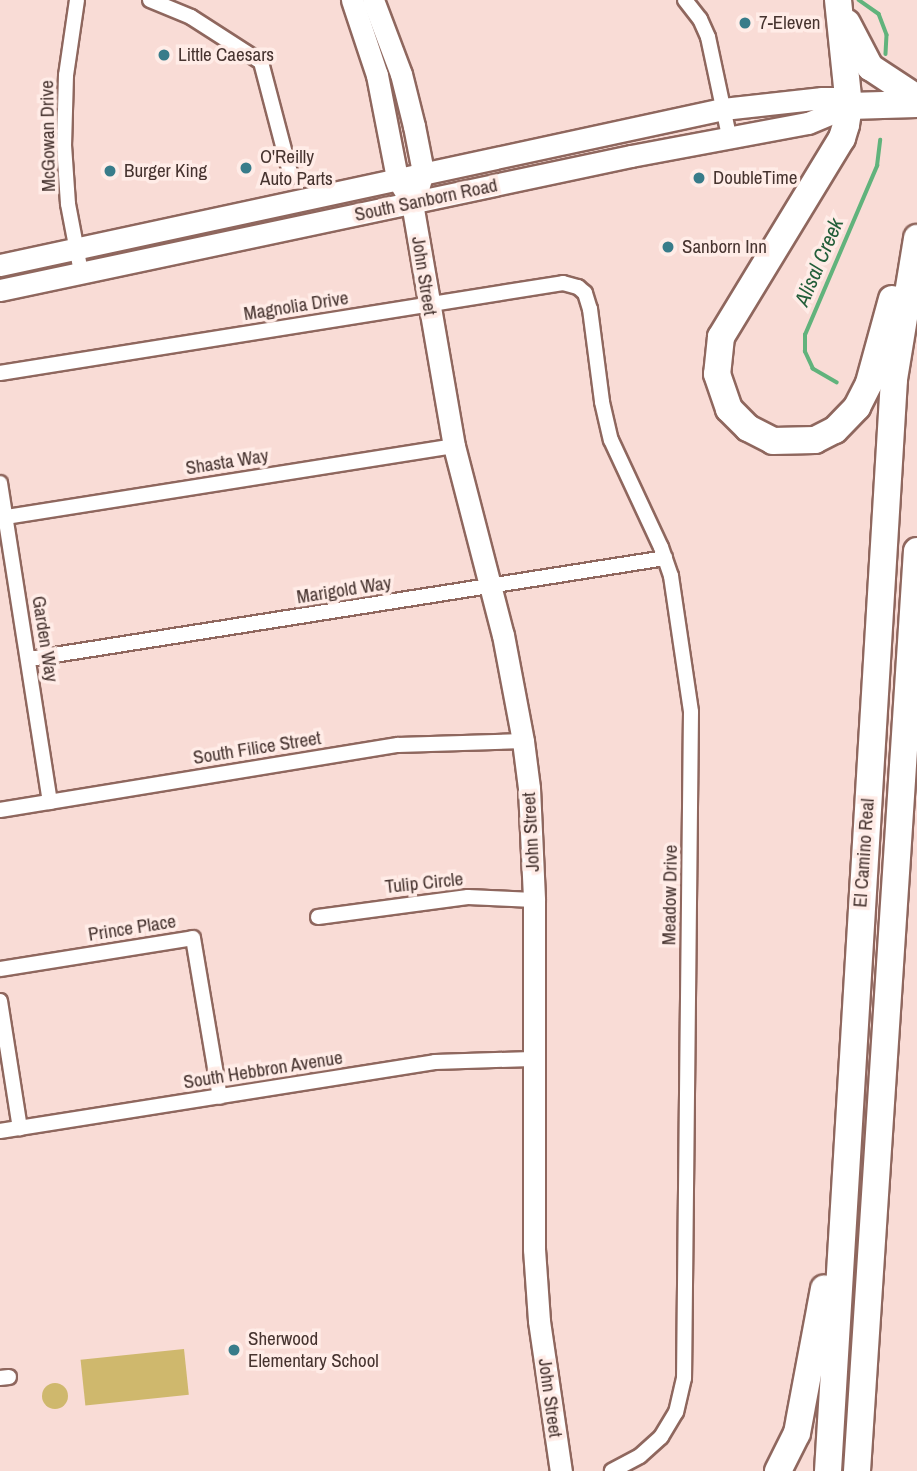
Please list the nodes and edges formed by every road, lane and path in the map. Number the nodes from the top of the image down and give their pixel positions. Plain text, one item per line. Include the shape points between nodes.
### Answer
1 (77, 0) edge
2 (150, 0) edge
3 (352, 0) edge
4 (373, 0) edge
5 (685, 0) edge
6 (838, 2) edge
7 (917, 99) edge
8 (917, 104) edge
9 (849, 106) junction
10 (723, 109) junction
11 (729, 136) junction
12 (423, 172) junction
13 (291, 176) dead end
14 (397, 178) junction
15 (412, 203) junction
16 (917, 225) edge
17 (917, 237) edge
18 (76, 248) junction
19 (0, 265) edge
20 (81, 272) junction
21 (0, 290) edge
22 (589, 303) joint
23 (429, 304) junction
24 (0, 373) edge
25 (454, 446) junction
26 (0, 483) edge
27 (6, 517) junction
28 (917, 551) edge
29 (665, 558) junction
30 (491, 587) junction
31 (914, 655) edge
32 (29, 659) junction
33 (523, 741) junction
34 (50, 802) junction
35 (0, 810) edge
36 (534, 900) junction
37 (318, 917) dead end
38 (0, 969) edge
39 (0, 1001) edge
40 (532, 1059) junction
41 (220, 1097) junction
42 (20, 1128) junction
43 (0, 1131) edge
44 (842, 1199) junction
45 (561, 1471) edge
46 (612, 1471) edge
47 (778, 1471) edge
48 (828, 1471) edge
49 (857, 1471) edge

1 - 18 street, McGowan Drive via 66,75 64,145
2 - 13 street via 179,11 261,62
3 - 14 main road, John Street via 377,75
4 - 12 main road via 401,74
5 - 10 street via 708,37
6 - 7 highway via 870,67
6 - 9 highway
8 - 9 highway, South Sanborn Road
9 - 10 main road, South Sanborn Road via 822,98
9 - 11 main road, South Sanborn Road via 808,123
9 - 16 highway via 842,138 721,337 718,384 741,423 765,438 794,443 825,436 850,416 869,383
10 - 11 street
10 - 12 main road, South Sanborn Road
11 - 15 main road, South Sanborn Road
12 - 14 main road, South Sanborn Road
12 - 15 main road, John Street
14 - 15 main road, John Street
14 - 18 main road, South Sanborn Road
15 - 20 main road, South Sanborn Road
15 - 23 main road, John Street
17 - 44 highway, El Camino Real via 894,379
18 - 19 main road, South Sanborn Road
18 - 20 street, McGowan Drive
20 - 21 main road, South Sanborn Road
22 - 23 street, Magnolia Drive via 582,289 563,284
22 - 29 street, Meadow Drive via 611,440
23 - 24 street, Magnolia Drive
23 - 25 main road, John Street
25 - 27 street, Shasta Way
25 - 30 main road, John Street
26 - 27 street, Garden Way
27 - 32 street, Garden Way
28 - 31 highway, El Camino Real
29 - 30 street, Marigold Way
29 - 46 street, Meadow Drive via 681,630 691,724 684,1378 676,1412 661,1437 640,1457
30 - 32 street, Marigold Way
30 - 33 main road, John Street
31 - 49 highway, El Camino Real
32 - 34 street, Garden Way
33 - 34 street, South Filice Street via 398,746
33 - 36 main road, John Street
34 - 35 street, South Filice Street
36 - 37 street, Tulip Circle via 468,897
36 - 40 main road, John Street
38 - 41 street, Prince Place via 193,938
39 - 42 street
40 - 41 street, South Hebbron Avenue via 449,1060
40 - 45 main road, John Street via 539,1321
41 - 42 street, South Hebbron Avenue
42 - 43 street, South Hebbron Avenue
44 - 47 highway via 797,1433
44 - 48 highway, El Camino Real

